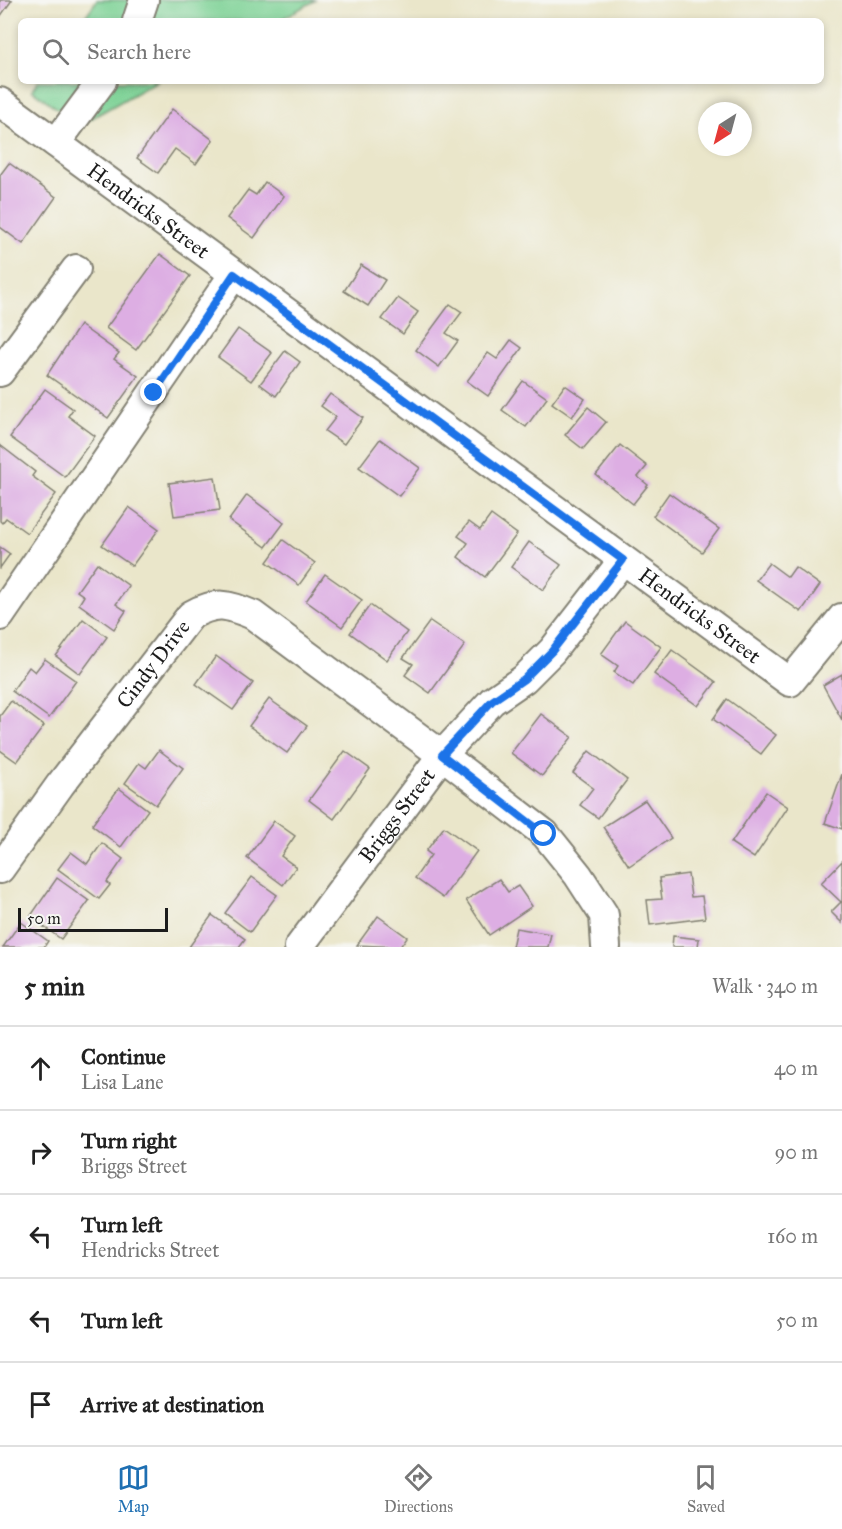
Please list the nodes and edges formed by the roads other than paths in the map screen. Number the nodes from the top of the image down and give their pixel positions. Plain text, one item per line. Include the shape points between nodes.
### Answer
1 (144, 0) edge
2 (138, 18) edge
3 (100, 84) edge
4 (2, 108) edge
5 (56, 143) junction
6 (76, 268) dead end
7 (234, 274) junction
8 (0, 372) edge
9 (623, 560) junction
10 (0, 616) edge
11 (842, 618) edge
12 (442, 755) junction
13 (0, 869) edge
14 (299, 947) edge
15 (606, 947) edge

1 - 2 street
3 - 5 street
4 - 5 street, Hendricks Street
5 - 7 street, Hendricks Street
6 - 8 street
7 - 9 street, Hendricks Street
7 - 10 street
9 - 11 street, Hendricks Street via 790,682
9 - 12 street, Briggs Street via 552,651 524,679 492,701
12 - 13 street, Cindy Drive via 253,615 226,604 208,606 190,615
12 - 14 street, Briggs Street
12 - 15 street, Cindy Drive via 544,834 604,915

